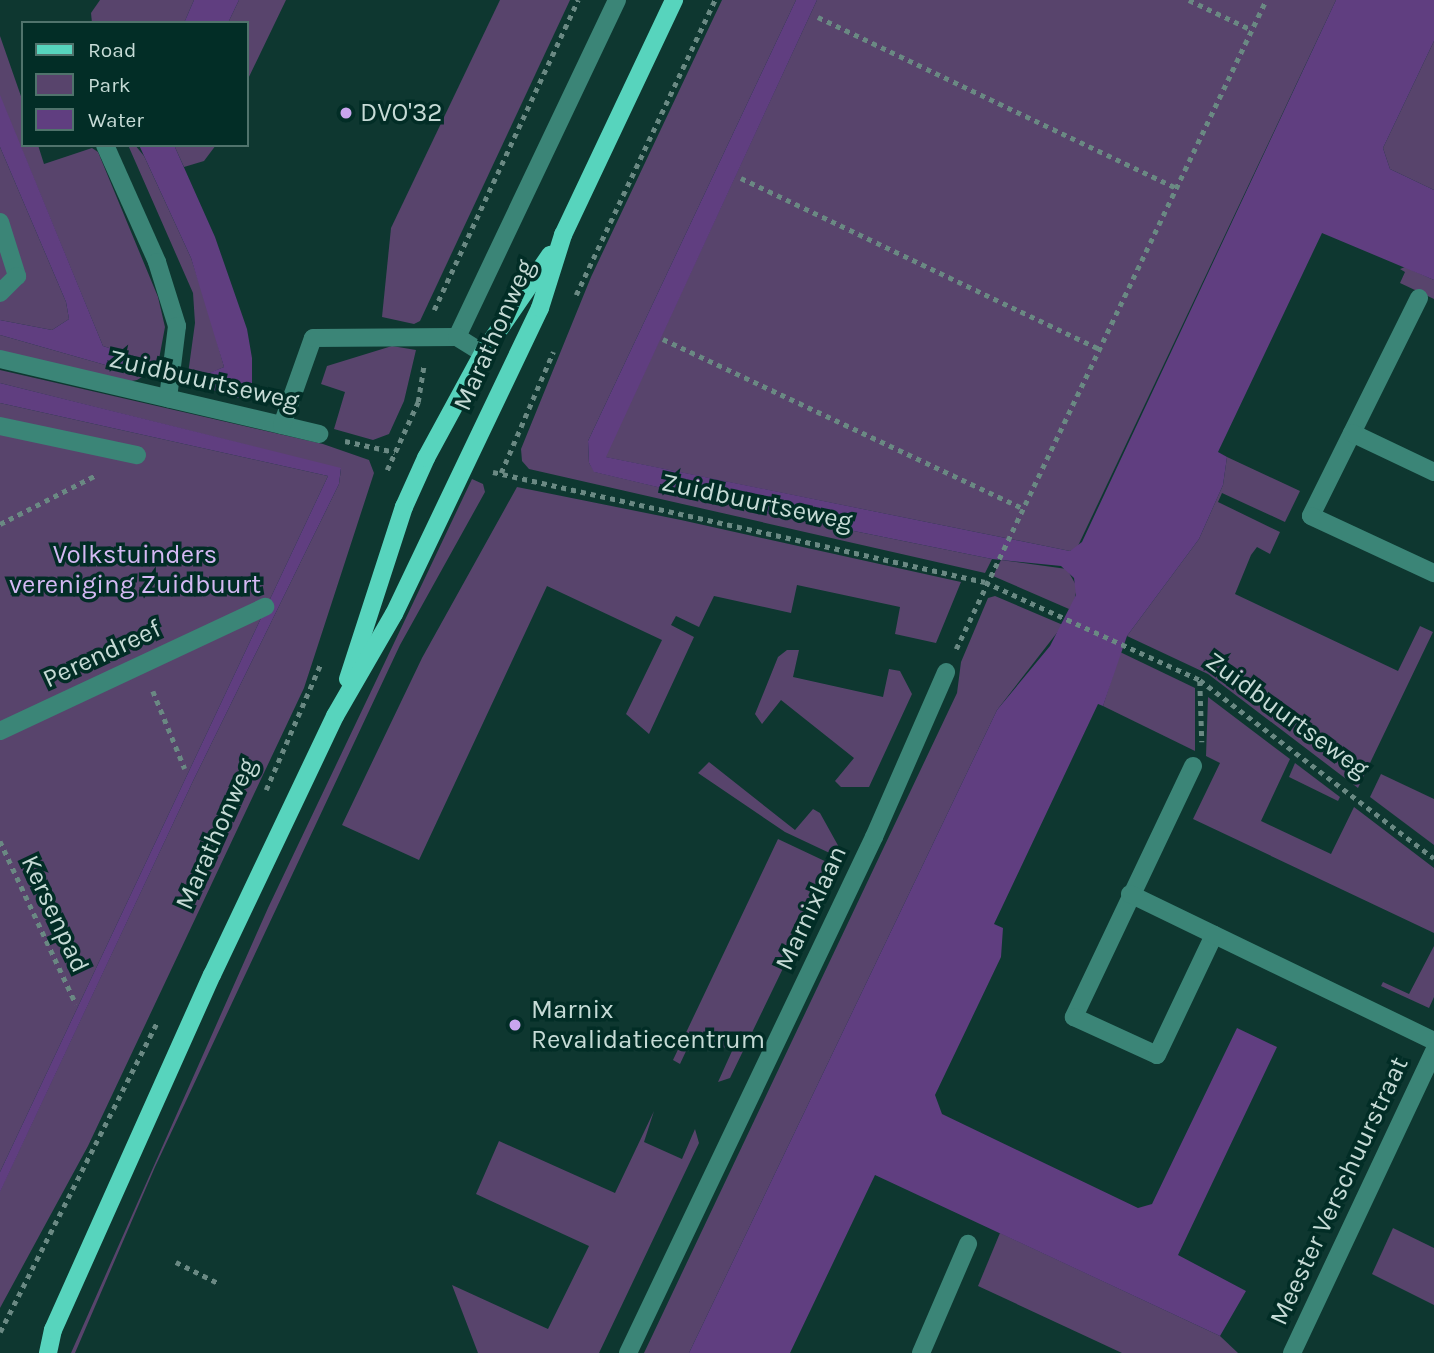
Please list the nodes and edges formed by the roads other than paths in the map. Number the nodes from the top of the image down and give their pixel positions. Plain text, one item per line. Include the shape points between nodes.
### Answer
1 (617, 0) edge
2 (674, 0) edge
3 (106, 147) edge
4 (0, 222) edge
5 (563, 235) junction
6 (0, 293) edge
7 (1419, 298) dead end
8 (457, 337) junction
9 (483, 354) junction
10 (0, 359) edge
11 (168, 398) junction
12 (282, 425) junction
13 (0, 426) edge
14 (1352, 433) junction
15 (319, 435) road end
16 (137, 455) road end
17 (1434, 472) edge
18 (1434, 573) edge
19 (265, 607) dead end
20 (946, 673) road end
21 (335, 716) junction
22 (0, 731) edge
23 (1193, 766) road end
24 (1130, 894) junction
25 (1214, 935) junction
26 (1434, 1041) edge
27 (1434, 1051) edge
28 (968, 1244) dead end
29 (53, 1330) junction
30 (33, 1353) edge
31 (48, 1353) edge
32 (628, 1353) edge
33 (921, 1353) edge
34 (1292, 1353) edge

1 - 8 street, Marathonweg
2 - 5 main road, Marathonweg
3 - 11 street via 157,262 177,326
4 - 6 street via 17,276
5 - 9 main road, Marathonweg
5 - 21 main road, Marathonweg via 540,308 394,614
7 - 14 street
8 - 9 street, Marathonweg
8 - 12 street, Marathonweg via 313,338
9 - 21 main road, Marathonweg via 426,458 399,519
10 - 11 street, Zuidbuurtseweg
11 - 12 street, Zuidbuurtseweg
12 - 15 street, Zuidbuurtseweg
13 - 16 street
14 - 17 street
14 - 18 street via 1311,516
19 - 22 street, Perendreef
20 - 32 street, Marnixlaan via 874,837
21 - 29 main road, Marathonweg
23 - 24 street
24 - 25 street
24 - 25 street via 1074,1017 1157,1055
25 - 26 street
27 - 34 street, Meester Verschuurstraat
28 - 33 street
29 - 30 main road, Marathonweg
29 - 31 main road, Marathonweg

